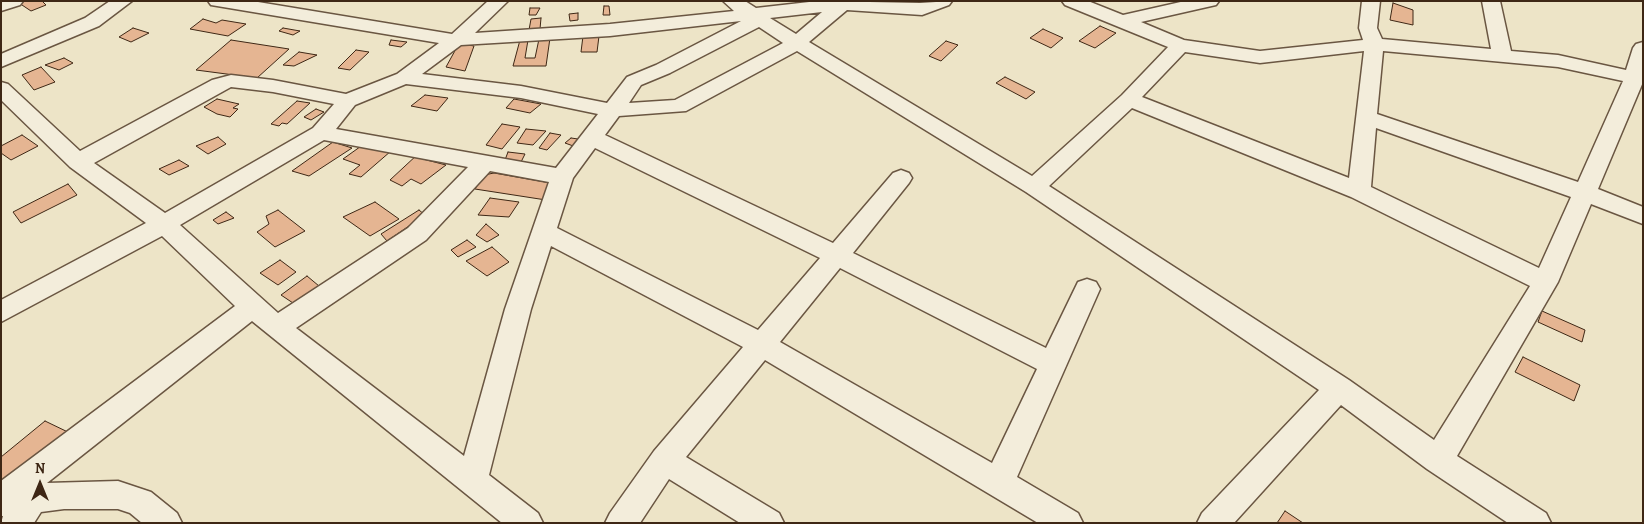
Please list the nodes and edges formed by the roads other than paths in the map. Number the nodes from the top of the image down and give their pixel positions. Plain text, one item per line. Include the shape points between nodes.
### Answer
1 (14, 1) edge
2 (122, 1) edge
3 (217, 1) edge
4 (499, 1) edge
5 (943, 1) edge
6 (1071, 1) edge
7 (1210, 1) edge
8 (1371, 1) edge
9 (1491, 1) edge
10 (844, 3) edge
11 (1, 6) edge
12 (748, 11) edge
13 (1122, 21) junction
14 (456, 40) junction
15 (797, 43) junction
16 (1375, 44) junction
17 (1180, 46) junction
18 (1643, 48) edge
19 (1502, 56) junction
20 (1, 60) edge
21 (404, 78) junction
22 (1634, 78) junction
23 (1, 88) edge
24 (1129, 98) junction
25 (348, 101) junction
26 (612, 110) junction
27 (1632, 113) edge
28 (1367, 118) junction
29 (321, 133) junction
30 (590, 137) junction
31 (78, 162) junction
32 (485, 162) junction
33 (562, 177) junction
34 (901, 178) dead end
35 (1034, 187) junction
36 (1359, 190) junction
37 (1585, 193) junction
38 (1643, 216) edge
39 (164, 224) junction
40 (544, 232) junction
41 (836, 255) junction
42 (1546, 282) junction
43 (1088, 289) dead end
44 (252, 307) junction
45 (1, 312) edge
46 (276, 328) junction
47 (761, 344) junction
48 (1053, 364) junction
49 (1339, 388) junction
50 (665, 460) junction
51 (1438, 460) junction
52 (473, 479) junction
53 (999, 482) junction
54 (12, 506) edge
55 (1522, 519) edge
56 (166, 523) edge
57 (527, 523) edge
58 (621, 523) edge
59 (768, 523) edge
60 (1067, 523) edge
61 (1213, 523) edge

1 - 11 street
2 - 20 street via 92,22
3 - 14 street
4 - 14 street
5 - 10 street via 922,9
6 - 13 street
7 - 13 street
8 - 16 street via 1368,28
9 - 19 street
10 - 12 street
10 - 15 street
12 - 14 street via 610,30
12 - 15 street
12 - 26 street via 663,69 634,81
13 - 17 street
14 - 21 street
15 - 26 street via 680,106
15 - 35 street
16 - 17 street via 1260,56
16 - 19 street
16 - 28 street
17 - 24 street
18 - 22 street
19 - 22 street via 1558,61
21 - 25 street
21 - 26 street via 521,92
22 - 27 street
23 - 31 street
24 - 35 street
24 - 36 street
25 - 29 street
25 - 31 street via 231,81
26 - 30 street
27 - 37 street
28 - 36 street
28 - 37 street
29 - 32 street
29 - 39 street
30 - 33 street
30 - 41 street
31 - 39 street
32 - 33 street
32 - 46 street via 417,234
33 - 40 street
34 - 41 street
35 - 49 street
36 - 42 street
37 - 38 street
37 - 42 street
39 - 44 street
39 - 45 street
40 - 47 street
40 - 52 street via 518,309
41 - 47 street
41 - 48 street
42 - 51 street
43 - 48 street
44 - 46 street
44 - 54 street
46 - 52 street
47 - 50 street
47 - 53 street
48 - 53 street
49 - 51 street
49 - 61 street
50 - 58 street
50 - 59 street
51 - 55 street
52 - 57 street
53 - 60 street
54 - 56 street via 64,495 118,495 140,502

